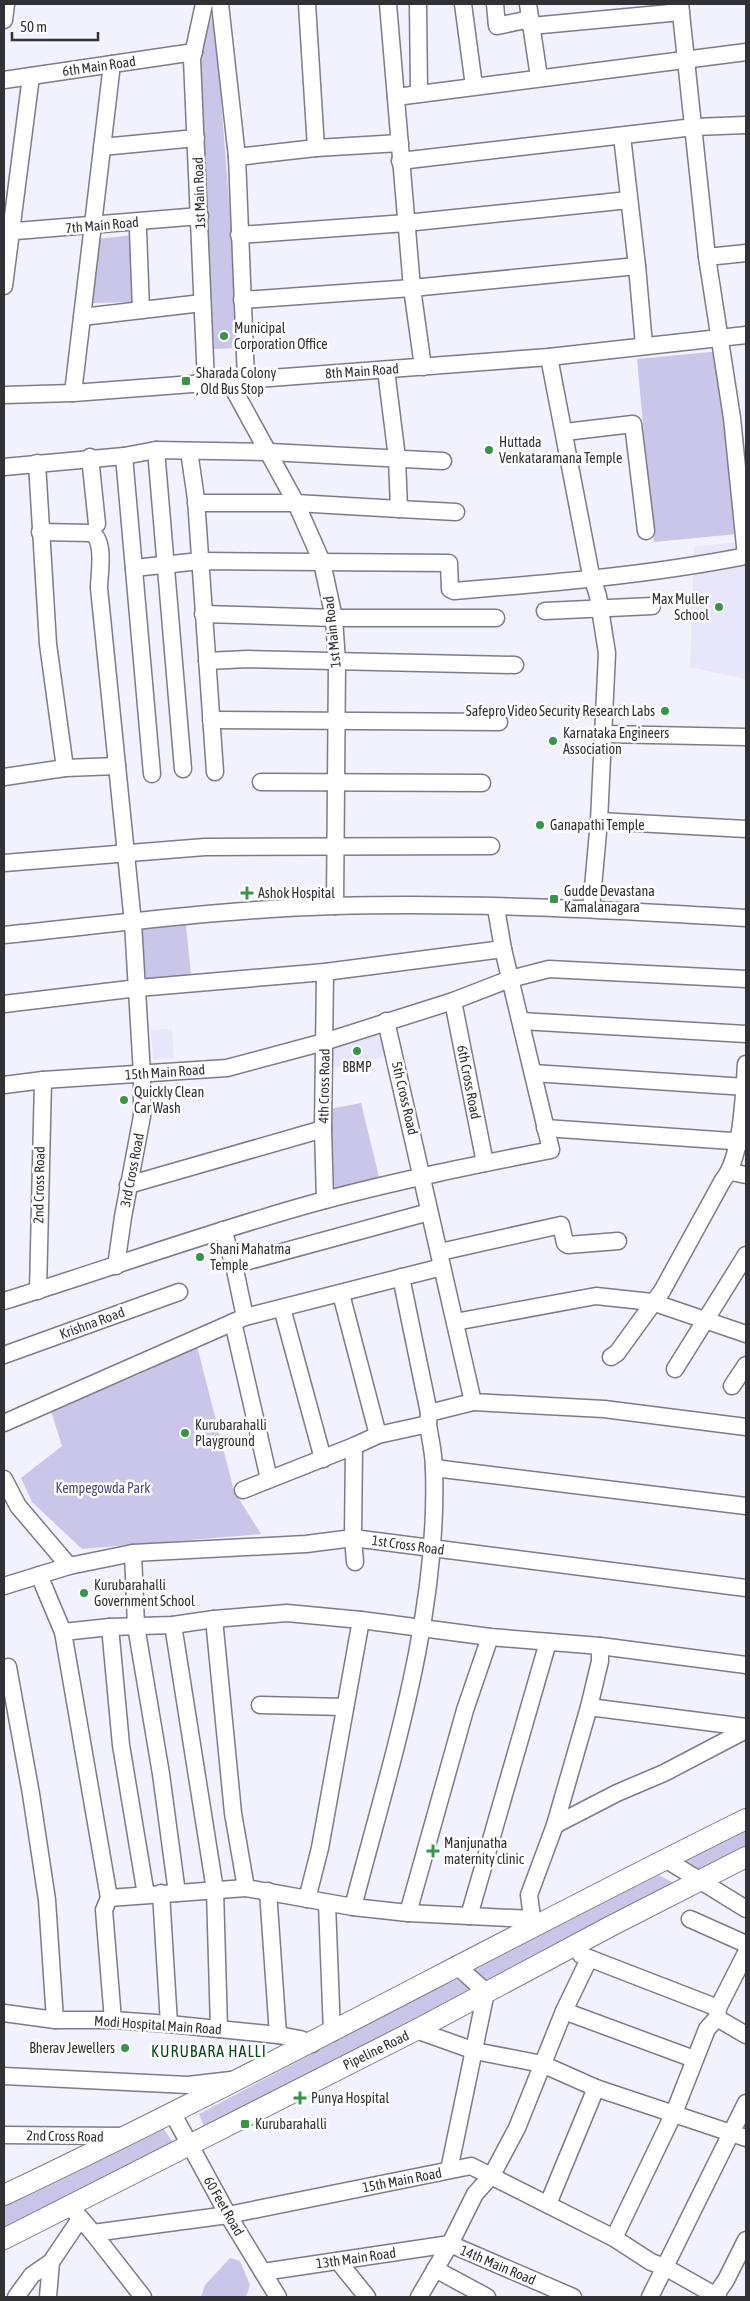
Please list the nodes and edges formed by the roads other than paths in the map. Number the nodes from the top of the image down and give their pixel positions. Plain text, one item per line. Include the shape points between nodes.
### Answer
1 (7, 4) edge
2 (204, 4) edge
3 (220, 4) edge
4 (307, 4) edge
5 (388, 4) edge
6 (418, 4) edge
7 (463, 4) edge
8 (494, 4) edge
9 (681, 8) edge
10 (530, 16) edge
11 (4, 20) edge
12 (194, 52) junction
13 (746, 52) edge
14 (687, 61) junction
15 (112, 64) junction
16 (31, 76) junction
17 (539, 77) junction
18 (4, 80) edge
19 (474, 86) junction
20 (420, 94) junction
21 (396, 97) junction
22 (746, 125) edge
23 (694, 127) junction
24 (622, 136) junction
25 (196, 138) junction
26 (400, 143) junction
27 (102, 147) junction
28 (316, 148) junction
29 (237, 157) junction
30 (400, 161) junction
31 (629, 200) junction
32 (200, 216) junction
33 (406, 223) junction
34 (91, 226) junction
35 (138, 230) dead end
36 (7, 232) edge
37 (239, 235) junction
38 (746, 253) edge
39 (707, 257) junction
40 (638, 266) junction
41 (4, 286) edge
42 (412, 288) junction
43 (242, 300) junction
44 (202, 303) junction
45 (140, 310) junction
46 (82, 317) junction
47 (746, 335) edge
48 (720, 337) junction
49 (644, 346) junction
50 (549, 357) junction
51 (423, 367) junction
52 (386, 370) junction
53 (246, 379) junction
54 (229, 381) junction
55 (206, 383) junction
56 (73, 393) junction
57 (4, 395) edge
58 (739, 417) edge
59 (565, 432) junction
60 (156, 450) junction
61 (188, 451) junction
62 (270, 452) junction
63 (124, 456) junction
64 (90, 457) junction
65 (397, 458) junction
66 (443, 461) dead end
67 (37, 463) junction
68 (4, 467) edge
69 (296, 502) junction
70 (196, 503) junction
71 (399, 509) junction
72 (456, 512) dead end
73 (98, 524) dead end
74 (646, 531) dead end
75 (40, 532) junction
76 (746, 556) edge
77 (200, 561) junction
78 (322, 562) junction
79 (166, 564) junction
80 (134, 568) junction
81 (593, 579) junction
82 (652, 606) dead end
83 (600, 609) junction
84 (545, 611) dead end
85 (203, 614) junction
86 (334, 618) junction
87 (496, 618) dead end
88 (207, 661) junction
89 (337, 662) junction
90 (515, 665) dead end
91 (211, 720) junction
92 (336, 720) junction
93 (499, 722) dead end
94 (604, 734) junction
95 (746, 737) edge
96 (117, 766) junction
97 (65, 768) junction
98 (183, 769) dead end
99 (215, 772) dead end
100 (152, 774) dead end
101 (4, 777) edge
102 (261, 782) dead end
103 (335, 782) junction
104 (482, 783) dead end
105 (600, 821) junction
106 (746, 829) edge
107 (335, 846) junction
108 (491, 846) dead end
109 (126, 852) junction
110 (4, 863) edge
111 (334, 906) junction
112 (496, 908) junction
113 (591, 909) junction
114 (746, 918) edge
115 (133, 923) junction
116 (4, 935) edge
117 (503, 949) junction
118 (325, 972) junction
119 (510, 979) junction
120 (746, 979) edge
121 (138, 988) junction
122 (454, 1001) junction
123 (4, 1004) edge
124 (386, 1021) junction
125 (521, 1021) junction
126 (746, 1034) edge
127 (324, 1042) junction
128 (746, 1064) edge
129 (533, 1073) junction
130 (142, 1074) junction
131 (43, 1080) junction
132 (4, 1085) edge
133 (745, 1087) edge
134 (545, 1128) junction
135 (323, 1129) junction
136 (742, 1142) edge
137 (485, 1163) junction
138 (738, 1173) edge
139 (423, 1176) junction
140 (128, 1185) junction
141 (325, 1200) junction
142 (429, 1212) junction
143 (223, 1230) junction
144 (618, 1241) dead end
145 (746, 1255) edge
146 (441, 1260) junction
147 (234, 1265) junction
148 (116, 1266) junction
149 (401, 1277) junction
150 (38, 1291) junction
151 (180, 1292) dead end
152 (341, 1294) junction
153 (4, 1301) edge
154 (652, 1302) junction
155 (282, 1308) junction
156 (239, 1319) junction
157 (705, 1320) junction
158 (455, 1322) junction
159 (746, 1334) edge
160 (4, 1355) edge
161 (611, 1357) dead end
162 (746, 1365) edge
163 (676, 1370) dead end
164 (732, 1386) dead end
165 (473, 1402) junction
166 (429, 1418) junction
167 (4, 1423) edge
168 (746, 1427) edge
169 (378, 1435) junction
170 (354, 1446) junction
171 (323, 1459) junction
172 (434, 1468) junction
173 (4, 1479) edge
174 (269, 1479) junction
175 (243, 1490) dead end
176 (746, 1506) edge
177 (11, 1508) edge
178 (353, 1538) junction
179 (431, 1549) junction
180 (133, 1553) junction
181 (355, 1562) dead end
182 (68, 1566) junction
183 (39, 1575) junction
184 (4, 1586) edge
185 (746, 1588) edge
186 (214, 1619) junction
187 (361, 1620) junction
188 (173, 1625) junction
189 (110, 1626) junction
190 (136, 1626) junction
191 (423, 1629) junction
192 (63, 1632) junction
193 (490, 1637) junction
194 (548, 1642) junction
195 (600, 1646) junction
196 (746, 1665) edge
197 (8, 1667) dead end
198 (260, 1705) dead end
199 (345, 1707) junction
200 (590, 1708) junction
201 (746, 1729) edge
202 (746, 1819) edge
203 (555, 1825) junction
204 (746, 1857) edge
205 (665, 1859) junction
206 (700, 1880) junction
207 (246, 1888) junction
208 (215, 1890) junction
209 (268, 1891) junction
210 (161, 1894) junction
211 (109, 1898) junction
212 (307, 1899) junction
213 (327, 1904) junction
214 (353, 1907) junction
215 (746, 1909) edge
216 (408, 1913) junction
217 (469, 1916) junction
218 (690, 1919) dead end
219 (532, 1922) junction
220 (746, 1944) edge
221 (567, 1949) junction
222 (746, 1953) edge
223 (589, 1959) junction
224 (456, 1965) junction
225 (743, 1971) edge
226 (486, 1992) junction
227 (564, 2011) junction
228 (4, 2013) edge
229 (717, 2013) junction
230 (55, 2020) junction
231 (113, 2020) junction
232 (169, 2024) junction
233 (219, 2029) junction
234 (416, 2030) junction
235 (332, 2033) junction
236 (278, 2035) junction
237 (746, 2035) edge
238 (312, 2044) junction
239 (475, 2051) junction
240 (694, 2059) junction
241 (542, 2064) junction
242 (4, 2076) edge
243 (240, 2079) junction
244 (596, 2088) junction
245 (746, 2103) edge
246 (674, 2112) junction
247 (173, 2114) junction
248 (4, 2135) edge
249 (127, 2136) junction
250 (739, 2136) edge
251 (189, 2145) junction
252 (449, 2170) junction
253 (492, 2175) junction
254 (4, 2184) edge
255 (29, 2184) junction
256 (4, 2196) edge
257 (548, 2204) junction
258 (75, 2213) junction
259 (228, 2215) junction
260 (93, 2233) junction
261 (614, 2238) junction
262 (4, 2239) edge
263 (746, 2240) edge
264 (450, 2244) junction
265 (338, 2260) junction
266 (51, 2262) junction
267 (665, 2267) junction
268 (740, 2267) edge
269 (435, 2269) junction
270 (262, 2272) junction
271 (139, 2296) edge
272 (717, 2296) edge
273 (16, 2297) edge
274 (48, 2297) edge
275 (278, 2297) edge
276 (367, 2297) edge
277 (419, 2297) edge
278 (486, 2297) edge
279 (573, 2297) edge
280 (650, 2297) edge

1 - 11 street
2 - 12 street, 1st Main Road
3 - 29 street
4 - 28 street
5 - 21 street
6 - 20 street
7 - 19 street
8 - 10 street via 498,26
9 - 10 street
9 - 14 street
10 - 17 street
12 - 15 street, 6th Main Road
12 - 25 street, 1st Main Road
13 - 14 street
14 - 17 street
14 - 23 street
15 - 16 street, 6th Main Road
15 - 27 street
16 - 18 street, 6th Main Road
16 - 36 street
17 - 19 street
19 - 20 street
20 - 21 street
21 - 26 street
22 - 23 street
23 - 24 street
23 - 39 street
24 - 30 street
24 - 31 street
25 - 27 street
25 - 32 street, 1st Main Road
26 - 28 street
26 - 30 street
27 - 34 street
28 - 29 street
29 - 37 street
30 - 33 street
31 - 33 street
31 - 40 street
32 - 34 street, 7th Main Road
32 - 44 street, 1st Main Road
33 - 37 street
33 - 42 street
34 - 36 street, 7th Main Road
34 - 46 street
35 - 45 street
36 - 41 street
37 - 43 street
38 - 39 street
39 - 48 street
40 - 42 street
40 - 49 street
42 - 43 street
42 - 51 street
43 - 53 street
44 - 45 street
44 - 55 street, 1st Main Road
45 - 46 street
46 - 56 street
47 - 48 street, 8th Main Road
48 - 49 street, 8th Main Road
48 - 58 street
49 - 50 street, 8th Main Road
50 - 51 street, 8th Main Road
50 - 59 street
51 - 52 street, 8th Main Road
52 - 53 street, 8th Main Road
52 - 65 street
53 - 54 street, 8th Main Road
54 - 55 street, 8th Main Road
54 - 62 street, 1st Main Road
55 - 56 street, 8th Main Road
56 - 57 street, 8th Main Road
58 - 76 street
59 - 74 street via 633,424
59 - 81 street
60 - 61 street
60 - 63 street
60 - 79 street
61 - 62 street
61 - 70 street
62 - 65 street
62 - 69 street, 1st Main Road
63 - 64 street
63 - 80 street
64 - 67 street
64 - 73 street
65 - 66 street
65 - 71 street
67 - 68 street
67 - 75 street
69 - 70 street
69 - 71 street
69 - 78 street, 1st Main Road
70 - 77 street
71 - 72 street
75 - 96 street, 3rd Cross Road via 91,533 99,540 99,588
75 - 97 street via 48,644
76 - 81 street via 692,567
77 - 78 street
77 - 79 street
77 - 85 street
78 - 81 street via 449,563 450,589 454,591
78 - 86 street, 1st Main Road
79 - 80 street
79 - 98 street
80 - 100 street
81 - 83 street
82 - 83 street
83 - 84 street
83 - 94 street via 607,653
85 - 86 street
85 - 88 street
86 - 87 street
86 - 89 street, 1st Main Road
88 - 89 street
88 - 91 street
89 - 90 street
89 - 92 street, 1st Main Road
91 - 92 street
91 - 99 street
92 - 93 street
92 - 103 street, 1st Main Road
94 - 95 street
94 - 105 street
96 - 97 street
96 - 109 street, 3rd Cross Road
97 - 101 street
102 - 103 street
103 - 104 street
103 - 107 street, 1st Main Road
105 - 106 street
105 - 113 street
107 - 108 street
107 - 109 street via 223,846
107 - 111 street, 1st Main Road
109 - 110 street
109 - 115 street, 3rd Cross Road
111 - 112 street via 461,905
111 - 115 street
112 - 113 street
112 - 117 street
113 - 114 street
115 - 116 street
115 - 121 street, 3rd Cross Road
117 - 118 street
117 - 119 street
118 - 121 street
118 - 127 street, 4th Cross Road
119 - 120 street, 15th Main Road via 549,970
119 - 122 street, 15th Main Road
119 - 125 street
121 - 123 street
121 - 130 street, 3rd Cross Road
122 - 124 street, 15th Main Road
122 - 137 street, 6th Cross Road
124 - 127 street, 15th Main Road
124 - 139 street, 5th Cross Road
125 - 126 street
125 - 129 street
127 - 130 street, 15th Main Road via 227,1068
127 - 135 street, 4th Cross Road
128 - 133 street
129 - 133 street
129 - 134 street
130 - 131 street, 15th Main Road
130 - 140 street, 3rd Cross Road via 142,1116
131 - 132 street, 15th Main Road
131 - 150 street, 2nd Cross Road
133 - 136 street
134 - 136 street
134 - 137 street via 551,1150
135 - 140 street
135 - 141 street, 4th Cross Road
136 - 138 street
137 - 139 street
138 - 154 street via 723,1180 662,1291
139 - 141 street
139 - 142 street, 5th Cross Road
140 - 148 street, 3rd Cross Road
141 - 143 street
142 - 146 street, 5th Cross Road
142 - 147 street
143 - 147 street
143 - 148 street
144 - 146 street via 568,1245 561,1225
145 - 157 street
146 - 149 street
146 - 158 street, 5th Cross Road
147 - 156 street
148 - 150 street
149 - 152 street
149 - 166 street
150 - 153 street
151 - 160 street, Krishna Road
152 - 155 street
152 - 169 street
154 - 157 street
154 - 158 street via 596,1296
154 - 161 street via 617,1354
155 - 156 street
155 - 171 street
156 - 167 street
156 - 174 street
157 - 159 street
157 - 163 street
158 - 165 street, 5th Cross Road
162 - 164 street
165 - 166 street
165 - 168 street via 604,1409
166 - 169 street
166 - 172 street
169 - 170 street
170 - 171 street
170 - 178 street
171 - 174 street
172 - 176 street
172 - 179 street
173 - 177 street
174 - 175 street
177 - 182 street
178 - 179 street, 1st Cross Road
178 - 180 street, 1st Cross Road via 306,1544
178 - 181 street
179 - 185 street, 1st Cross Road
179 - 191 street
180 - 182 street, 1st Cross Road
180 - 190 street
182 - 183 street, 1st Cross Road
183 - 184 street, 1st Cross Road
183 - 192 street
186 - 187 street via 287,1613
186 - 188 street
186 - 207 street via 234,1813
187 - 191 street
187 - 199 street
188 - 190 street
188 - 208 street
189 - 190 street
189 - 192 street
189 - 210 street via 122,1745
190 - 210 street via 161,1774
191 - 193 street
191 - 214 street
192 - 211 street
193 - 194 street
193 - 216 street via 465,1710
194 - 195 street
194 - 217 street
195 - 196 street
195 - 200 street
197 - 230 street via 46,1900
198 - 199 street
199 - 212 street via 320,1848
200 - 201 street
200 - 203 street
201 - 203 street
202 - 205 main road
203 - 219 street via 529,1895
204 - 206 main road, Pipeline Road
205 - 206 street
205 - 219 main road
206 - 215 street
206 - 221 main road, Pipeline Road
207 - 208 street
207 - 209 street
208 - 210 street
208 - 233 street
209 - 212 street
209 - 236 street
210 - 211 street
210 - 232 street
211 - 231 street via 104,1910
212 - 213 street
213 - 214 street
213 - 235 street
214 - 216 street
216 - 217 street
217 - 219 street
218 - 220 street
219 - 224 main road
221 - 223 street
221 - 226 main road, Pipeline Road
222 - 225 street
223 - 227 street
223 - 229 street
224 - 226 street
224 - 235 main road
225 - 229 street
226 - 234 main road, Pipeline Road
226 - 239 street
227 - 240 street
227 - 241 street
228 - 230 street, Modi Hospital Main Road
229 - 237 street
229 - 240 street
230 - 231 street, Modi Hospital Main Road
231 - 232 street, Modi Hospital Main Road
232 - 233 street, Modi Hospital Main Road
233 - 236 street, Modi Hospital Main Road
234 - 239 street
234 - 251 main road, Pipeline Road
235 - 238 main road
236 - 238 street, Modi Hospital Main Road
238 - 243 main road
239 - 241 street
239 - 252 street
240 - 246 street
241 - 244 street
241 - 253 street via 517,2128
242 - 243 street via 188,2085
243 - 247 main road
244 - 246 street
244 - 257 street
245 - 250 street
246 - 250 street
246 - 261 street
247 - 249 main road
247 - 251 street, 60 Feet Road
248 - 249 street, 2nd Cross Road
249 - 255 main road
250 - 267 street
251 - 258 main road, Pipeline Road
251 - 259 street, 60 Feet Road
252 - 253 street, 15th Main Road via 471,2166
252 - 259 street, 15th Main Road
253 - 257 street, 15th Main Road
253 - 264 street via 475,2194
254 - 255 street
255 - 256 main road
257 - 261 street, 15th Main Road
258 - 260 street
258 - 262 main road, Pipeline Road
258 - 266 street
259 - 260 street, 15th Main Road
259 - 270 street, 60 Feet Road
260 - 271 street
261 - 267 street, 15th Main Road via 651,2262
263 - 268 street
264 - 265 street, 13th Main Road
264 - 269 street
264 - 279 street, 14th Main Road
265 - 270 street, 13th Main Road
265 - 276 street
266 - 273 street via 32,2275
266 - 274 street
267 - 272 street, 15th Main Road
267 - 280 street
268 - 272 street
269 - 277 street
269 - 278 street
270 - 275 street, 60 Feet Road

